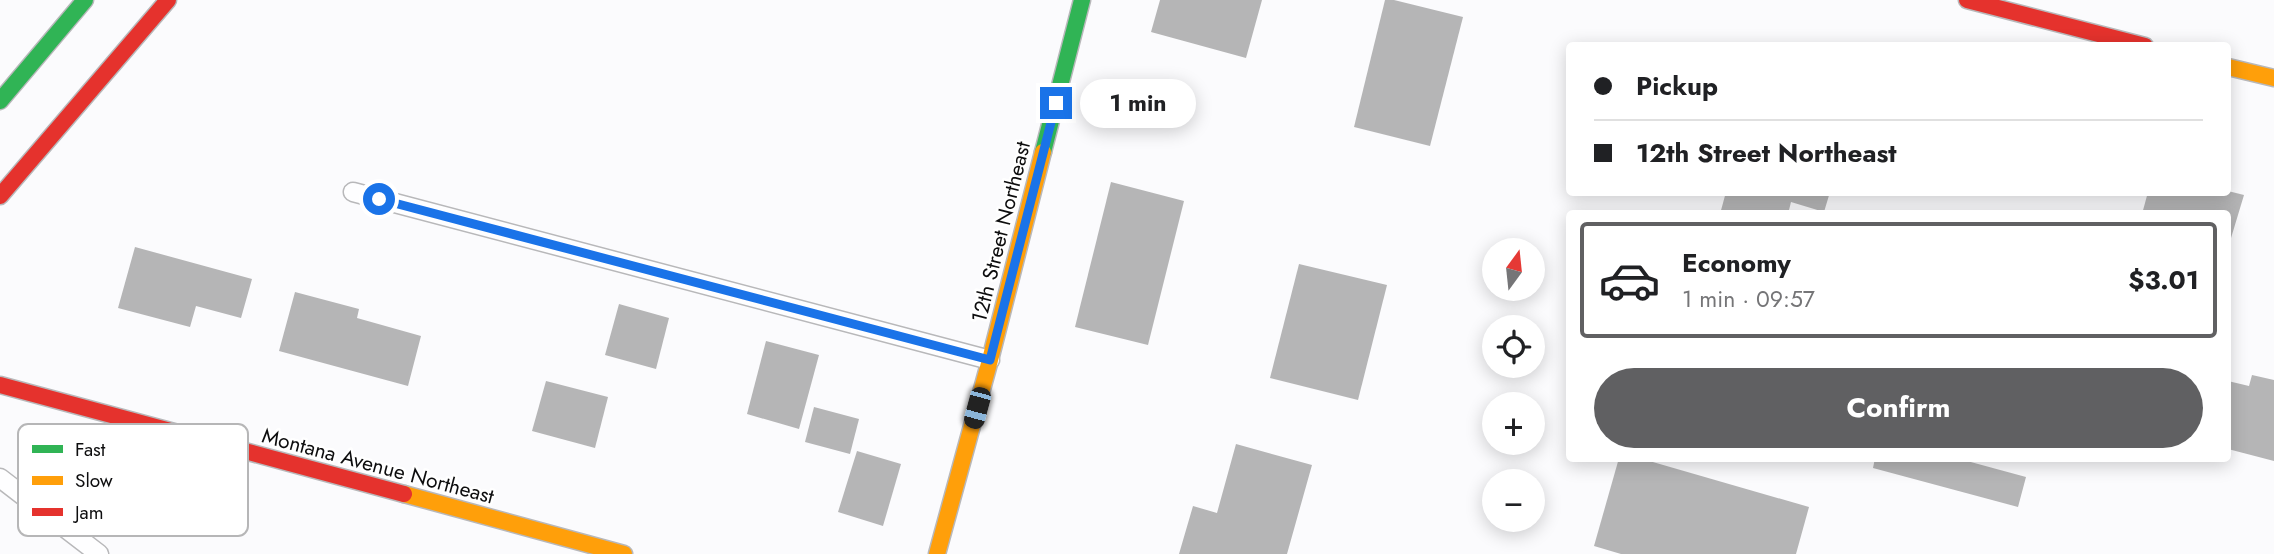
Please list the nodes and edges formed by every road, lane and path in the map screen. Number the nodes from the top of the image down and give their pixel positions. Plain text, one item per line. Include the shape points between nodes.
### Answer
1 (85, 0) edge
2 (168, 0) edge
3 (1082, 0) edge
4 (1967, 0) edge
5 (2130, 42) edge
6 (2231, 68) edge
7 (2274, 78) edge
8 (0, 101) edge
9 (353, 192) dead end
10 (0, 196) edge
11 (990, 360) junction
12 (0, 385) edge
13 (144, 424) edge
14 (248, 452) edge
15 (0, 478) edge
16 (18, 494) edge
17 (65, 536) edge
18 (78, 548) edge
19 (99, 554) edge
20 (624, 554) edge
21 (937, 554) edge

1 - 8 main road
2 - 10 main road
3 - 11 main road, 12th Street Northeast
4 - 5 main road
6 - 7 main road
9 - 11 lane
11 - 21 main road, 12th Street Northeast
12 - 13 main road, Montana Avenue Northeast
14 - 20 main road, Montana Avenue Northeast
15 - 16 lane
17 - 18 lane
18 - 19 lane

